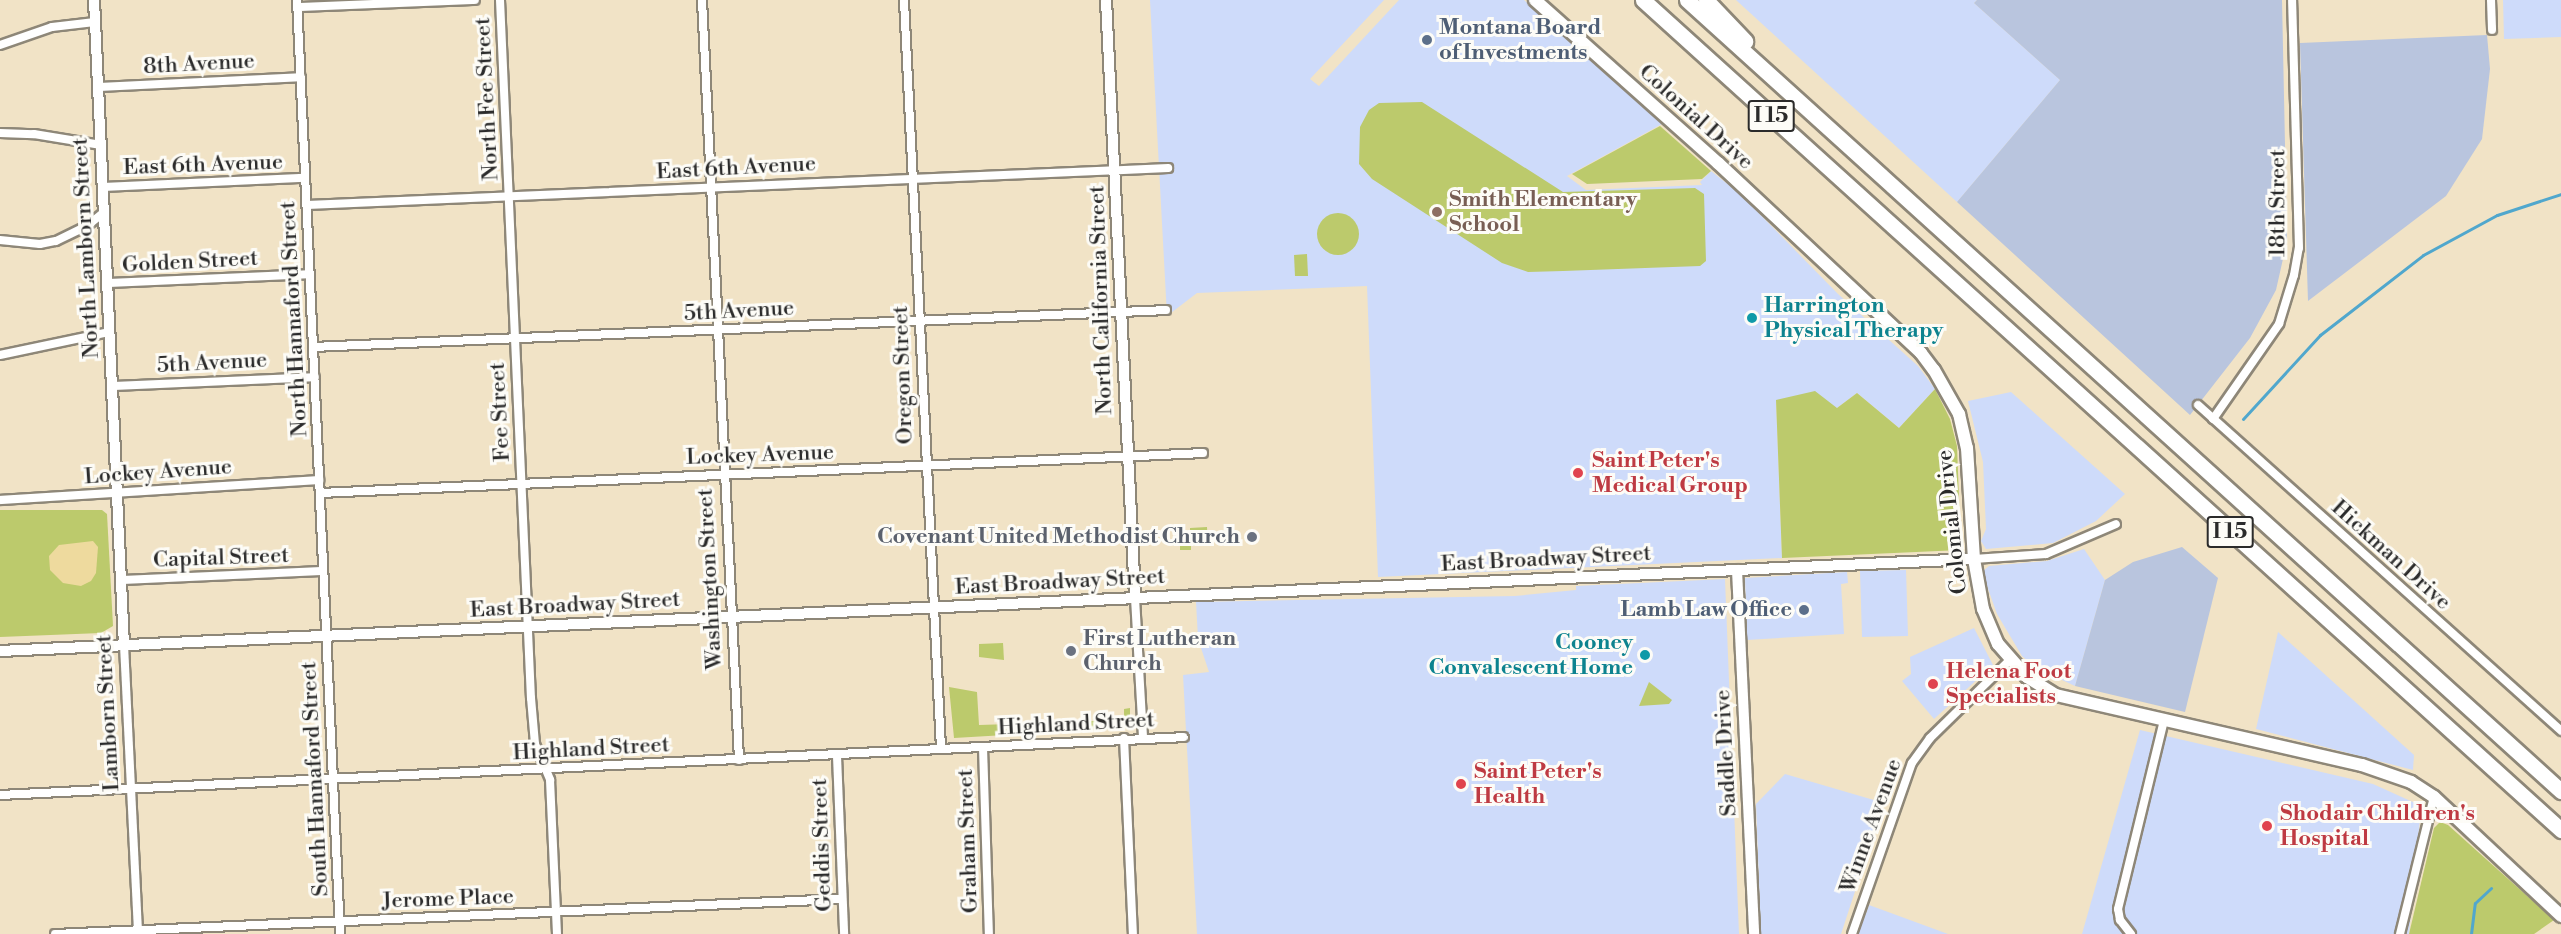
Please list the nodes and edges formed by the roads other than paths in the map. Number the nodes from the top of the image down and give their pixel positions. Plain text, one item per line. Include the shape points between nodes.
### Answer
1 (94, 0) edge
2 (476, 0) edge
3 (500, 0) edge
4 (702, 0) edge
5 (904, 0) edge
6 (1106, 0) edge
7 (1535, 0) edge
8 (1643, 0) edge
9 (1687, 0) edge
10 (1706, 0) edge
11 (2292, 0) edge
12 (2491, 0) edge
13 (297, 4) edge
14 (95, 22) junction
15 (2492, 30) dead end
16 (0, 45) edge
17 (301, 77) junction
18 (98, 87) junction
19 (1788, 91) junction
20 (0, 133) edge
21 (101, 146) junction
22 (1168, 168) dead end
23 (1115, 170) junction
24 (305, 178) junction
25 (913, 178) junction
26 (103, 187) junction
27 (711, 187) junction
28 (509, 197) junction
29 (307, 205) junction
30 (104, 212) junction
31 (0, 240) edge
32 (310, 274) junction
33 (107, 283) junction
34 (1166, 310) dead end
35 (1120, 312) junction
36 (919, 321) junction
37 (717, 330) junction
38 (109, 332) junction
39 (515, 339) junction
40 (313, 347) junction
41 (0, 355) edge
42 (315, 377) junction
43 (111, 386) junction
44 (2198, 405) dead end
45 (2213, 419) junction
46 (1203, 453) dead end
47 (1127, 456) junction
48 (925, 466) junction
49 (723, 474) junction
50 (319, 480) junction
51 (522, 484) junction
52 (320, 493) junction
53 (116, 494) junction
54 (0, 500) edge
55 (2116, 524) dead end
56 (1974, 559) junction
57 (1737, 570) junction
58 (324, 572) junction
59 (121, 580) junction
60 (1135, 598) junction
61 (934, 607) junction
62 (729, 617) junction
63 (528, 626) junction
64 (326, 636) junction
65 (124, 645) junction
66 (0, 651) edge
67 (2010, 660) junction
68 (2164, 720) junction
69 (2561, 731) edge
70 (1184, 737) dead end
71 (1124, 738) junction
72 (1143, 738) junction
73 (983, 747) junction
74 (941, 749) junction
75 (837, 756) junction
76 (738, 760) junction
77 (545, 770) junction
78 (333, 779) junction
79 (131, 789) junction
80 (2561, 790) edge
81 (0, 795) edge
82 (2434, 797) junction
83 (2561, 831) edge
84 (842, 899) junction
85 (556, 913) junction
86 (2561, 916) edge
87 (339, 921) junction
88 (138, 932) edge
89 (55, 934) edge
90 (340, 934) edge
91 (557, 934) edge
92 (844, 934) edge
93 (989, 934) edge
94 (1133, 934) edge
95 (1754, 934) edge
96 (1852, 934) edge
97 (2132, 934) edge
98 (2400, 934) edge

1 - 14 street, North Lamborn Street
2 - 13 street
3 - 28 street, North Fee Street
4 - 27 street, Washington Street
5 - 25 street, Oregon Street
6 - 23 street, North California Street
7 - 56 main road, Colonial Drive via 1921,353 1959,414 1969,465
8 - 83 highway, I 15
9 - 19 highway, I 15
10 - 19 highway
11 - 45 street, 18th Street via 2299,248 2294,275 2279,324
12 - 15 street
13 - 17 street, North Hannaford Street
14 - 16 street via 52,27
14 - 18 street, North Lamborn Street
17 - 18 street, 8th Avenue
17 - 24 street, North Hannaford Street
18 - 21 street, North Lamborn Street
19 - 80 highway, I 15
20 - 21 street, East 6th Avenue via 34,134
21 - 26 street, North Lamborn Street
22 - 23 street, East 6th Avenue
23 - 25 street, East 6th Avenue
23 - 35 street, North California Street
24 - 26 street, East 6th Avenue
24 - 29 street, North Hannaford Street
25 - 27 street, East 6th Avenue
25 - 36 street, Oregon Street
26 - 30 street, North Lamborn Street
27 - 28 street, East 6th Avenue
27 - 37 street, Washington Street
28 - 29 street, East 6th Avenue
28 - 39 street, Fee Street
29 - 32 street, North Hannaford Street
30 - 31 street via 56,242
30 - 33 street, North Lamborn Street
32 - 33 street, Golden Street
32 - 40 street, North Hannaford Street
33 - 38 street, North Lamborn Street
34 - 35 street, 5th Avenue
35 - 36 street, 5th Avenue
35 - 47 street, North California Street
36 - 37 street, 5th Avenue
36 - 48 street, Oregon Street
37 - 39 street, 5th Avenue
37 - 49 street, Washington Street
38 - 41 street
38 - 43 street, North Lamborn Street
39 - 40 street, 5th Avenue
39 - 51 street, Fee Street
40 - 42 street, North Hannaford Street
42 - 43 street, 5th Avenue
42 - 50 street, North Hannaford Street
43 - 53 street, North Lamborn Street
44 - 45 street, Hickman Drive
45 - 69 street, Hickman Drive
46 - 47 street, Lockey Avenue
47 - 48 street, Lockey Avenue
47 - 60 street, North California Street
48 - 49 street, Lockey Avenue
48 - 61 street, Oregon Street
49 - 51 street, Lockey Avenue
49 - 62 street, Washington Street
50 - 52 street, North Hannaford Street
50 - 53 street, Lockey Avenue via 131,489
51 - 52 street, Lockey Avenue
51 - 63 street, Fee Street
52 - 58 street, North Hannaford Street
53 - 54 street, Lockey Avenue
53 - 59 street, Lamborn Street
55 - 56 street, East Broadway Street via 2046,554
56 - 57 street, East Broadway Street
56 - 67 main road, Colonial Drive via 1991,632
57 - 60 street, East Broadway Street
57 - 95 street, Saddle Drive
58 - 59 street, Capital Street
58 - 64 street, North Hannaford Street
59 - 65 street, Lamborn Street
60 - 61 street, East Broadway Street
60 - 72 street
61 - 62 street, East Broadway Street
61 - 74 street, Oregon Street
62 - 63 street, East Broadway Street
62 - 76 street, Washington Street
63 - 64 street, East Broadway Street
63 - 77 street, Fee Street via 535,744
64 - 65 street, East Broadway Street
64 - 78 street, South Hannaford Street
65 - 66 street, East Broadway Street
65 - 79 street, Lamborn Street
67 - 68 main road, Colonial Drive via 2036,685 2056,695
67 - 96 street, Winne Avenue via 1930,738 1912,763
68 - 82 main road, Colonial Drive via 2368,766 2411,782
68 - 97 street via 2118,909 2120,920
70 - 72 street, Highland Street
71 - 72 street, Highland Street
71 - 73 street, Highland Street
71 - 94 street
73 - 74 street, Highland Street
73 - 93 street, Graham Street
74 - 75 street, Highland Street
75 - 76 street, Highland Street
75 - 84 street, Geddis Street
76 - 77 street, Highland Street
77 - 78 street, Highland Street
77 - 85 street, Fee Street via 550,780
78 - 79 street, Highland Street
78 - 87 street, South Hannaford Street
79 - 81 street, Highland Street
79 - 88 street, Lamborn Street
82 - 86 main road, Colonial Drive
82 - 98 street
84 - 85 street, Jerome Place
84 - 92 street, Geddis Street
85 - 87 street, Jerome Place
85 - 91 street, Fee Street
87 - 88 street, Jerome Place
87 - 90 street, South Hannaford Street
88 - 89 street, Jerome Place

